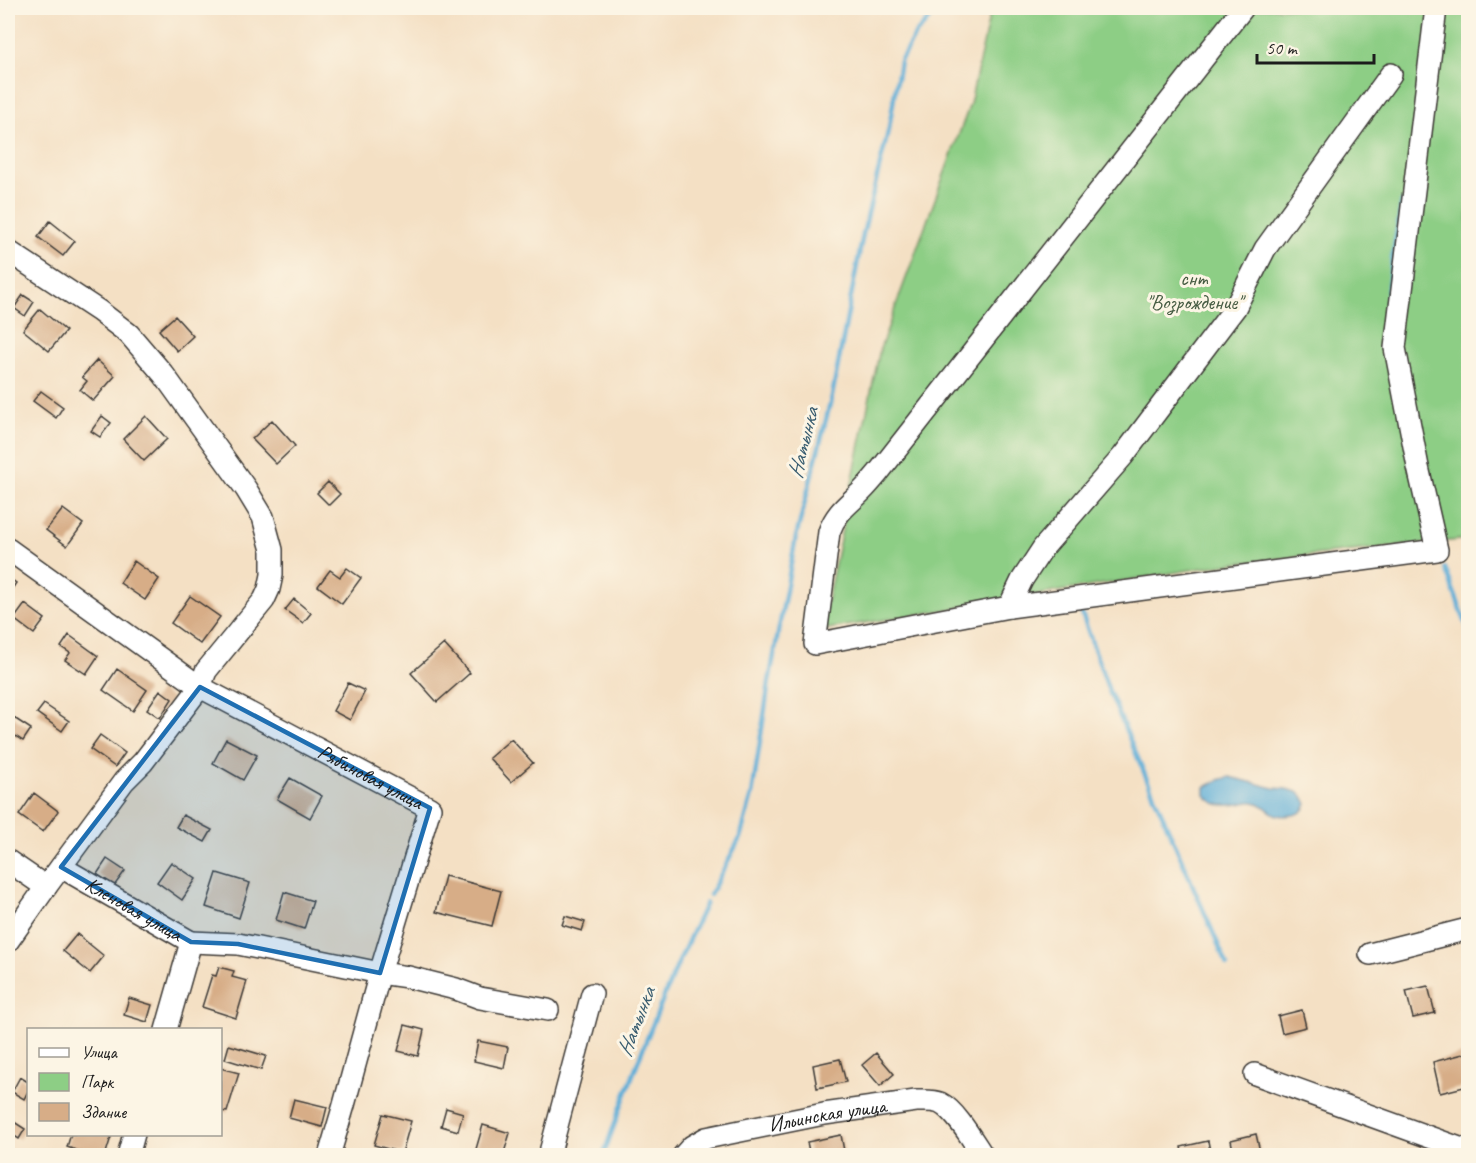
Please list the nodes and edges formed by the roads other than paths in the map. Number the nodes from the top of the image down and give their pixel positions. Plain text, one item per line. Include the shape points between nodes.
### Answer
1 (1243, 8) edge
2 (1436, 8) edge
3 (1391, 74) dead end
4 (8, 251) edge
5 (8, 549) edge
6 (1009, 607) junction
7 (200, 687) junction
8 (8, 861) edge
9 (61, 867) junction
10 (46, 887) junction
11 (1468, 930) edge
12 (8, 942) edge
13 (191, 942) junction
14 (1370, 954) dead end
15 (380, 973) junction
16 (592, 994) dead end
17 (548, 1010) dead end
18 (166, 1028) edge
19 (1255, 1074) dead end
20 (133, 1136) edge
21 (1468, 1152) edge
22 (128, 1155) edge
23 (329, 1155) edge
24 (549, 1155) edge
25 (683, 1155) edge
26 (983, 1155) edge
27 (1437, 1155) edge

1 - 6 street via 878,473 832,522 815,644
2 - 6 street via 1395,348 1437,550
3 - 6 street via 1265,249 1235,308 1123,456 1043,548
4 - 7 street via 129,334 164,375 263,517 272,550 269,588 264,600 206,671
5 - 7 street, Рябиновая улица
7 - 9 street
7 - 15 street, Рябиновая улица via 430,808
8 - 10 street
9 - 10 street
9 - 13 street, Кленовая улица
10 - 12 street
11 - 14 street
13 - 15 street via 238,944
13 - 18 street, Кленовая улица
15 - 17 street
15 - 23 street, Рябиновая улица
16 - 24 street
19 - 21 street
20 - 22 street
21 - 27 street
25 - 26 street, Ильинская улица via 706,1138 824,1114 916,1101 940,1103 960,1122

